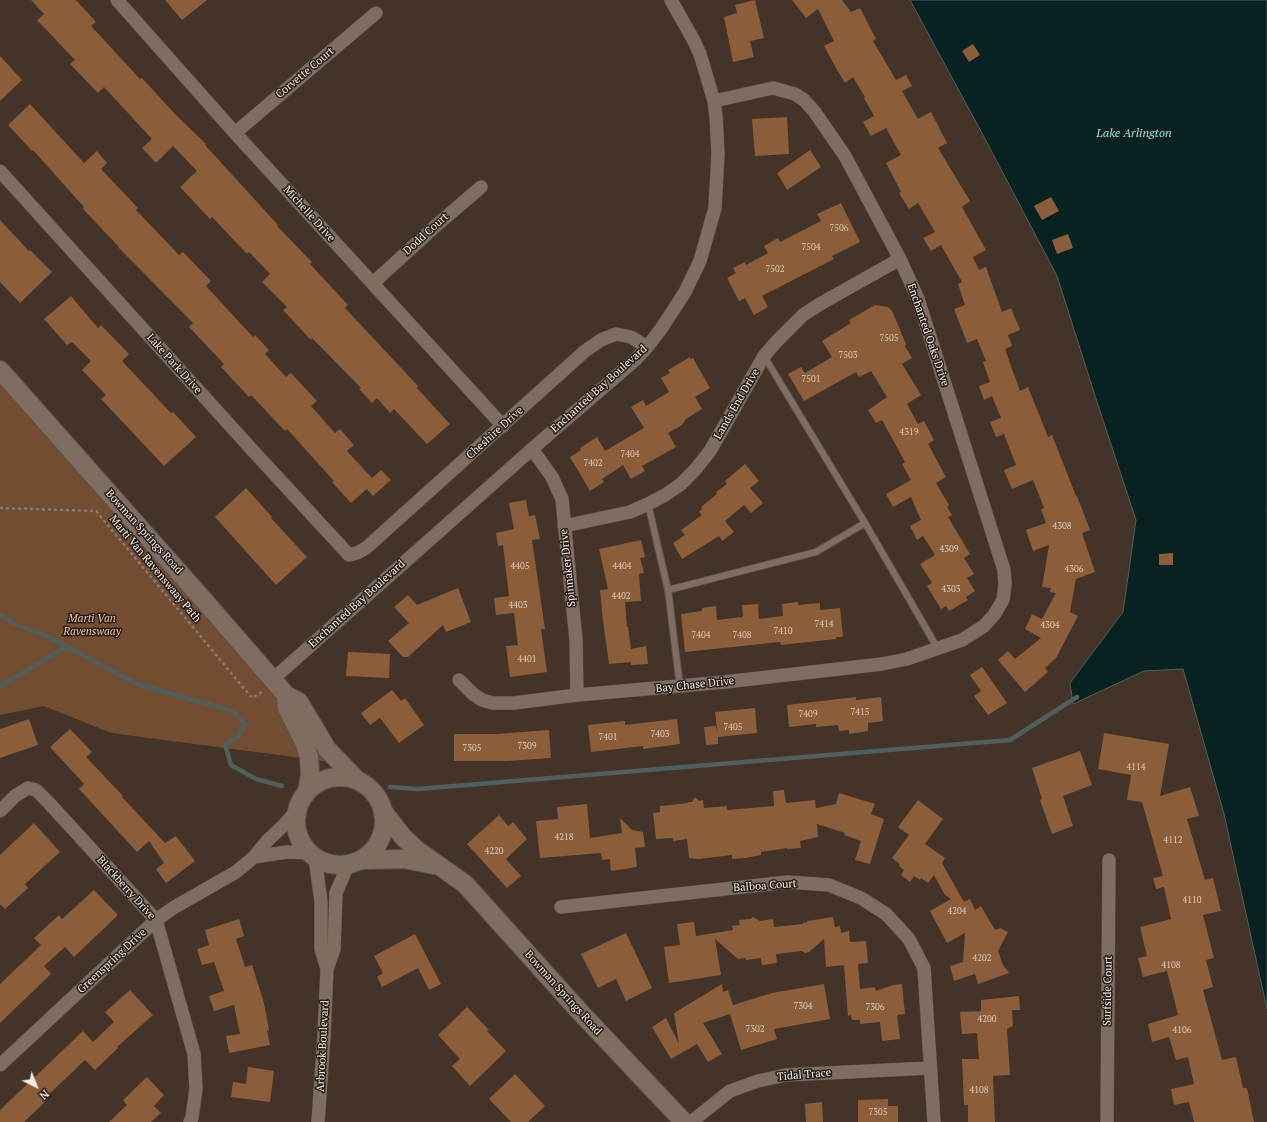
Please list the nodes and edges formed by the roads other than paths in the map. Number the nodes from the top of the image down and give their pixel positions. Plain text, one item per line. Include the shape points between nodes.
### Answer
1 (117, 0) edge
2 (671, 0) edge
3 (376, 14) dead end
4 (714, 101) junction
5 (235, 133) junction
6 (0, 171) edge
7 (481, 187) dead end
8 (900, 259) junction
9 (373, 284) junction
10 (647, 347) junction
11 (764, 356) junction
12 (0, 370) edge
13 (503, 426) junction
14 (532, 449) junction
15 (648, 504) junction
16 (865, 523) junction
17 (564, 526) junction
18 (349, 555) joint
19 (668, 590) junction
20 (938, 649) junction
21 (459, 680) dead end
22 (270, 684) junction
23 (680, 687) junction
24 (577, 695) junction
25 (286, 696) junction
26 (357, 780) junction
27 (307, 792) junction
28 (296, 810) junction
29 (0, 811) edge
30 (383, 811) junction
31 (311, 855) junction
32 (254, 857) junction
33 (1109, 860) dead end
34 (355, 862) junction
35 (440, 866) junction
36 (561, 906) dead end
37 (156, 920) junction
38 (327, 969) junction
39 (0, 1065) edge
40 (930, 1068) junction
41 (190, 1122) edge
42 (318, 1122) edge
43 (684, 1122) edge
44 (691, 1122) edge
45 (934, 1122) edge
46 (1107, 1122) edge

1 - 5 street, Michelle Drive
2 - 4 street, Enchanted Bay Boulevard via 697,48
3 - 5 street, Corvette Court
4 - 8 street, Enchanted Oaks Drive via 773,88 795,94 804,100 845,156
4 - 10 street, Enchanted Bay Boulevard via 718,154 715,208 700,261 686,292
5 - 9 street, Michelle Drive
6 - 18 street, Lake Park Drive
7 - 9 street, Dodd Court
8 - 11 street, Lands End Drive via 803,315
8 - 20 street, Enchanted Oaks Drive via 918,299 1004,570 1003,600 994,615 973,634
9 - 13 street, Michelle Drive
10 - 13 street, Cheshire Drive via 631,337 616,334 601,340 585,351
10 - 14 street, Enchanted Bay Boulevard
11 - 15 street, Lands End Drive via 710,451 681,484
11 - 16 lane
12 - 22 street, Bowman Springs Road
13 - 18 street, Cheshire Drive via 366,548
14 - 17 street, Spinnaker Drive via 552,477 562,499
14 - 22 street, Enchanted Bay Boulevard
15 - 17 street, Lands End Drive via 630,512
15 - 19 lane
16 - 19 lane via 816,552
16 - 20 lane
17 - 24 street, Spinnaker Drive via 576,640
19 - 23 lane
20 - 23 street, Bay Chase Drive via 882,664
21 - 24 street, Bay Chase Drive via 473,694 492,703 514,703
22 - 25 street, Bowman Springs Road
23 - 24 street, Bay Chase Drive
25 - 26 street, Bowman Springs Road via 299,702 327,749
25 - 27 street, Bowman Springs Road via 287,708 309,756 310,775
26 - 27 street via 343,776 328,778
26 - 30 street via 369,787 378,798
27 - 28 street
28 - 31 street via 295,825 299,840
28 - 32 street, Greenspring Drive
29 - 37 street, Blackberry Drive via 15,796 28,788 36,790
30 - 34 street via 384,825 380,839 373,851
30 - 35 street, Bowman Springs Road via 402,837
31 - 32 street via 287,852
31 - 34 street via 320,862 334,865
31 - 38 street, Arbrook Boulevard via 320,902 321,949
32 - 37 street, Greenspring Drive via 236,872
33 - 46 street, Surfside Court
34 - 35 street, Bowman Springs Road via 404,859
34 - 38 street, Arbrook Boulevard via 336,893 334,949
35 - 43 street, Bowman Springs Road via 465,884
36 - 40 street, Balboa Court via 788,882 829,885 861,898 886,914 909,939 924,968
37 - 39 street, Greenspring Drive
37 - 41 street, Blackberry Drive via 194,1054 196,1088
38 - 42 street, Arbrook Boulevard
40 - 44 street, Tidal Trace via 786,1075 758,1081 730,1091
40 - 45 street, Balboa Court

